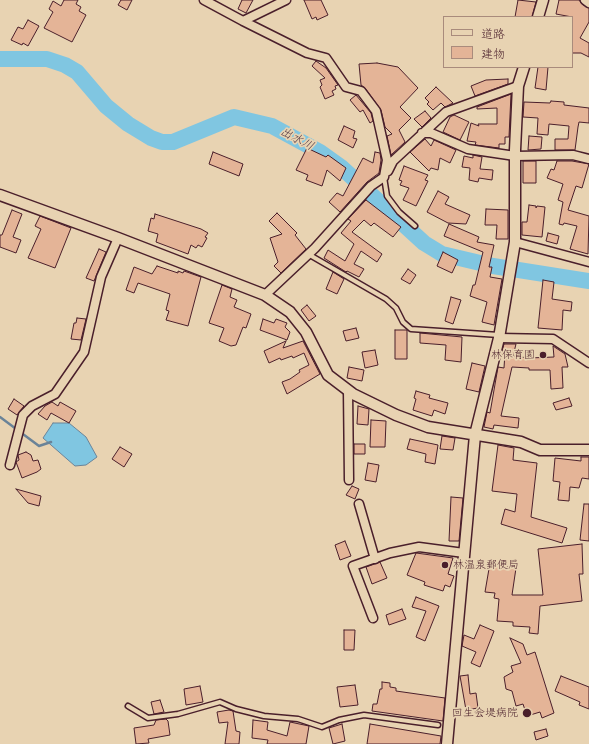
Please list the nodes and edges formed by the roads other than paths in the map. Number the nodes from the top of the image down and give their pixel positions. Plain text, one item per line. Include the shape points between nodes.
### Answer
1 (204, 0) edge
2 (286, 0) edge
3 (543, 0) edge
4 (585, 0) edge
5 (589, 3) edge
6 (538, 16) edge
7 (244, 21) junction
8 (524, 68) edge
9 (518, 86) junction
10 (422, 133) junction
11 (515, 156) junction
12 (589, 160) edge
13 (384, 177) junction
14 (0, 196) edge
15 (415, 226) dead end
16 (118, 238) junction
17 (515, 242) junction
18 (308, 254) junction
19 (589, 262) edge
20 (264, 295) junction
21 (499, 337) junction
22 (589, 363) edge
23 (348, 390) junction
24 (475, 435) junction
25 (589, 450) edge
26 (10, 465) dead end
27 (349, 480) dead end
28 (359, 504) dead end
29 (464, 553) junction
30 (375, 559) junction
31 (374, 618) dead end
32 (128, 706) dead end
33 (438, 725) dead end
34 (447, 744) edge

1 - 7 street
2 - 7 street
3 - 6 street
4 - 5 street
7 - 13 street via 307,53 326,58 346,87 361,91 376,111 387,160
8 - 9 street
9 - 10 street via 446,112
9 - 11 street
10 - 11 street via 431,133 468,149
10 - 13 street via 393,161
11 - 12 street via 573,156
11 - 17 street
13 - 15 lane via 386,196
13 - 18 street via 371,186
14 - 16 street
16 - 20 street
16 - 26 street via 101,277 84,352 54,394 32,406 23,415
17 - 19 street
17 - 21 street
18 - 20 street
18 - 21 lane via 386,299 411,329
20 - 23 street via 290,312 306,332 328,375
21 - 22 street via 553,339
21 - 24 street
23 - 24 street via 396,415 428,427
23 - 27 street
24 - 25 street via 521,442 540,450
24 - 29 street
28 - 30 street
29 - 30 street via 419,547
29 - 34 street
30 - 31 street via 353,566
32 - 33 lane via 148,718 178,714 220,702 264,716 298,719 322,727 339,720 364,715

